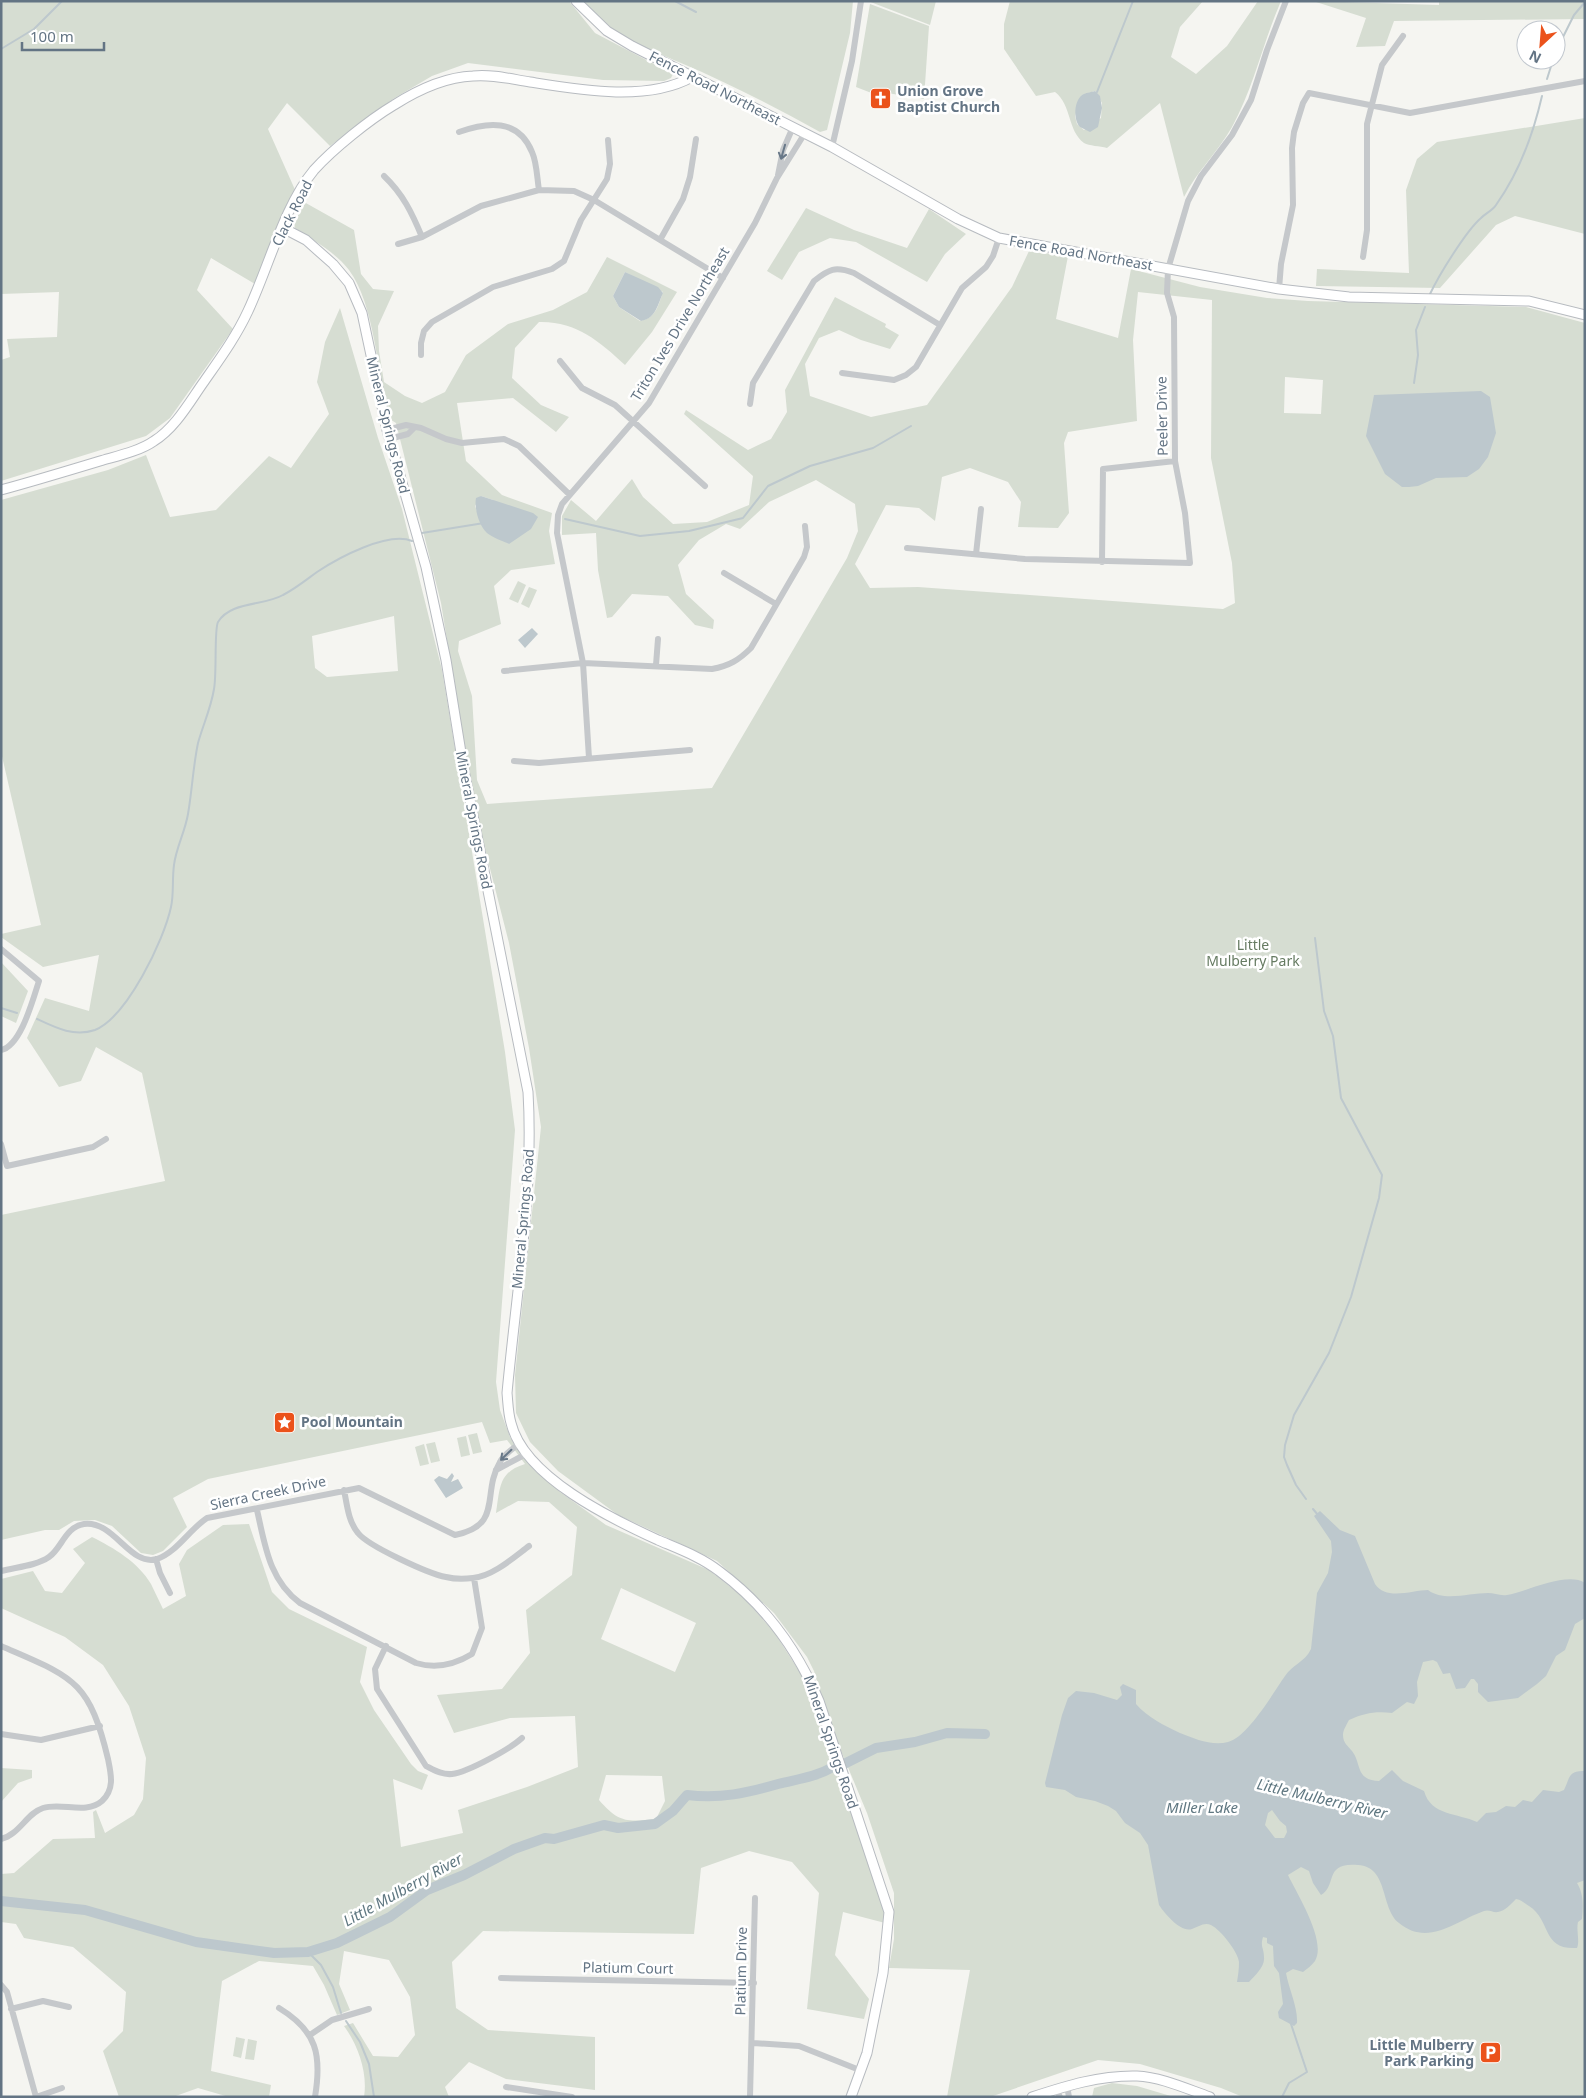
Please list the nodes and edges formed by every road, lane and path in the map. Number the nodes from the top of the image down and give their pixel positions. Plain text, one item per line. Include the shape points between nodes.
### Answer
1 (576, 1) edge
2 (862, 1) edge
3 (1286, 1) edge
4 (1403, 36) dead end
5 (692, 77) junction
6 (1585, 81) edge
7 (1371, 106) junction
8 (793, 127) junction
9 (459, 132) dead end
10 (805, 133) junction
11 (696, 139) dead end
12 (608, 140) dead end
13 (832, 147) junction
14 (384, 176) dead end
15 (777, 178) junction
16 (539, 190) junction
17 (594, 200) junction
18 (282, 228) junction
19 (422, 237) junction
20 (999, 238) junction
21 (660, 240) junction
22 (398, 244) dead end
23 (1363, 257) dead end
24 (1168, 269) junction
25 (723, 278) junction
26 (1279, 290) junction
27 (1585, 315) edge
28 (940, 325) junction
29 (421, 355) dead end
30 (560, 360) dead end
31 (842, 373) dead end
32 (750, 404) dead end
33 (634, 423) junction
34 (388, 434) junction
35 (1175, 461) junction
36 (705, 486) dead end
37 (1, 490) edge
38 (570, 494) junction
39 (980, 509) dead end
40 (804, 526) dead end
41 (907, 548) dead end
42 (976, 554) junction
43 (1102, 562) junction
44 (724, 573) dead end
45 (776, 604) junction
46 (658, 639) dead end
47 (583, 663) junction
48 (656, 666) junction
49 (504, 671) dead end
50 (690, 750) dead end
51 (589, 758) junction
52 (514, 761) dead end
53 (1, 950) edge
54 (1, 1050) edge
55 (106, 1139) dead end
56 (1, 1144) edge
57 (520, 1443) junction
58 (528, 1453) junction
59 (496, 1470) junction
60 (344, 1490) junction
61 (257, 1510) junction
62 (529, 1546) dead end
63 (156, 1559) junction
64 (1, 1571) edge
65 (474, 1578) junction
66 (170, 1592) dead end
67 (1, 1646) edge
68 (386, 1646) junction
69 (100, 1726) junction
70 (1, 1734) edge
71 (522, 1738) dead end
72 (1, 1839) edge
73 (755, 1898) dead end
74 (501, 1978) dead end
75 (754, 1982) junction
76 (1, 1985) edge
77 (69, 2007) dead end
78 (279, 2008) dead end
79 (12, 2009) junction
80 (370, 2009) dead end
81 (310, 2035) junction
82 (753, 2043) junction
83 (862, 2071) junction
84 (1067, 2086) junction
85 (506, 2087) dead end
86 (62, 2088) dead end
87 (1058, 2093) edge
88 (36, 2097) edge
89 (315, 2097) edge
90 (572, 2097) edge
91 (750, 2097) edge
92 (851, 2097) edge
93 (1032, 2097) edge
94 (1069, 2097) edge
95 (1210, 2097) edge

1 - 5 street, Fence Road Northeast via 607,32
2 - 13 street
3 - 24 street, Peeler Drive via 1266,50 1251,100 1232,135 1201,176 1188,202
4 - 7 street via 1382,65
5 - 8 street, Fence Road Northeast
5 - 18 street, Clack Road via 667,88 650,91 574,89 483,76 460,77 431,87 394,105 333,152 314,171
6 - 7 street via 1410,113
7 - 23 street via 1366,124 1367,230
7 - 26 street via 1315,93 1306,97 1294,132 1293,204
8 - 10 street, Fence Road Northeast
8 -> 15 street, Triton Ives Drive Northeast via 783,150
9 - 16 street via 479,124 511,128 532,152
10 - 13 street, Fence Road Northeast
10 - 15 street, Triton Ives Drive Northeast
11 - 21 street via 683,199
12 - 17 street via 610,164 607,179
13 - 20 street, Fence Road Northeast via 958,219
14 - 19 street via 407,202
15 - 25 street, Triton Ives Drive Northeast via 756,223
16 - 17 street via 574,191
16 - 19 street via 481,206
17 - 21 street
17 - 29 street via 581,220 564,261 552,269 493,287 432,322 424,331
18 - 34 street, Mineral Springs Road via 306,240 326,257 352,290 362,313
18 - 37 street, Clack Road via 240,328 183,412 162,435 152,443 115,457
19 - 22 street
20 - 24 street, Fence Road Northeast
20 - 28 street via 986,267 962,288
21 - 25 street
24 - 26 street, Fence Road Northeast
24 - 35 street, Peeler Drive via 1167,292 1174,317
25 - 33 street, Triton Ives Drive Northeast
26 - 27 street, Fence Road Northeast via 1349,297 1529,301
28 - 31 street via 916,367 906,375 894,380
28 - 32 street via 854,273 843,269 828,270 814,281 753,383
30 - 33 street via 582,388 615,405
33 - 36 street
33 - 38 street, Triton Ives Drive Northeast
34 - 38 street via 406,425 462,443 504,439 519,446
34 - 57 street, Mineral Springs Road via 426,568 446,660 463,765 528,1092 528,1171 507,1393 511,1424
35 - 43 street via 1103,469
35 - 43 street, Peeler Drive via 1190,563
38 - 47 street, Triton Ives Drive Northeast via 558,516 557,533
39 - 42 street
40 - 45 street via 807,547 804,558
41 - 42 street
42 - 43 street
44 - 45 street
45 - 48 street via 751,648 739,660 712,669
46 - 48 street
47 - 48 street
47 - 49 street
47 - 51 street, Triton Ives Drive Northeast
50 - 51 street
51 - 52 street via 539,763
53 - 54 street via 40,981 16,1040
55 - 56 street via 93,1147 7,1166
57 - 58 street, Mineral Springs Road
57 -> 59 street, Sierra Creek Drive via 502,1458
58 - 59 street
58 - 83 street, Mineral Springs Road via 561,1486 594,1509 719,1571 768,1616 806,1670 889,1912 883,1973
59 - 60 street, Sierra Creek Drive via 487,1514 481,1524 472,1532 455,1535 359,1488
60 - 61 street, Sierra Creek Drive
60 - 65 street via 352,1524 368,1542 432,1573 448,1578
61 - 63 street, Sierra Creek Drive via 207,1518 171,1551
61 - 68 street via 269,1562 289,1594
62 - 65 street via 489,1573
63 - 64 street via 137,1556 98,1525 83,1524 70,1530 51,1556
63 - 66 street
65 - 68 street via 482,1628 472,1654 445,1666 426,1666
67 - 69 street via 64,1674 91,1704
68 - 71 street via 375,1669 377,1689 426,1766 439,1773 453,1774 507,1750
69 - 70 street via 41,1740
69 - 72 street via 113,1780 102,1801 82,1808 56,1805 41,1808 9,1837
73 - 75 street, Platium Drive
74 - 75 street, Platium Court
75 - 82 street, Platium Drive
76 - 79 street via 7,1992
77 - 79 street via 43,2002
78 - 81 street via 297,2019
79 - 88 street
80 - 81 street via 332,2020
81 - 89 street via 317,2061
82 - 83 street via 799,2046
82 - 91 street, Platium Drive
83 - 92 street, Mineral Springs Road
84 - 87 street
84 - 94 street
84 - 95 street via 1097,2078 1138,2076
85 - 90 street
86 - 88 street
87 - 93 street

